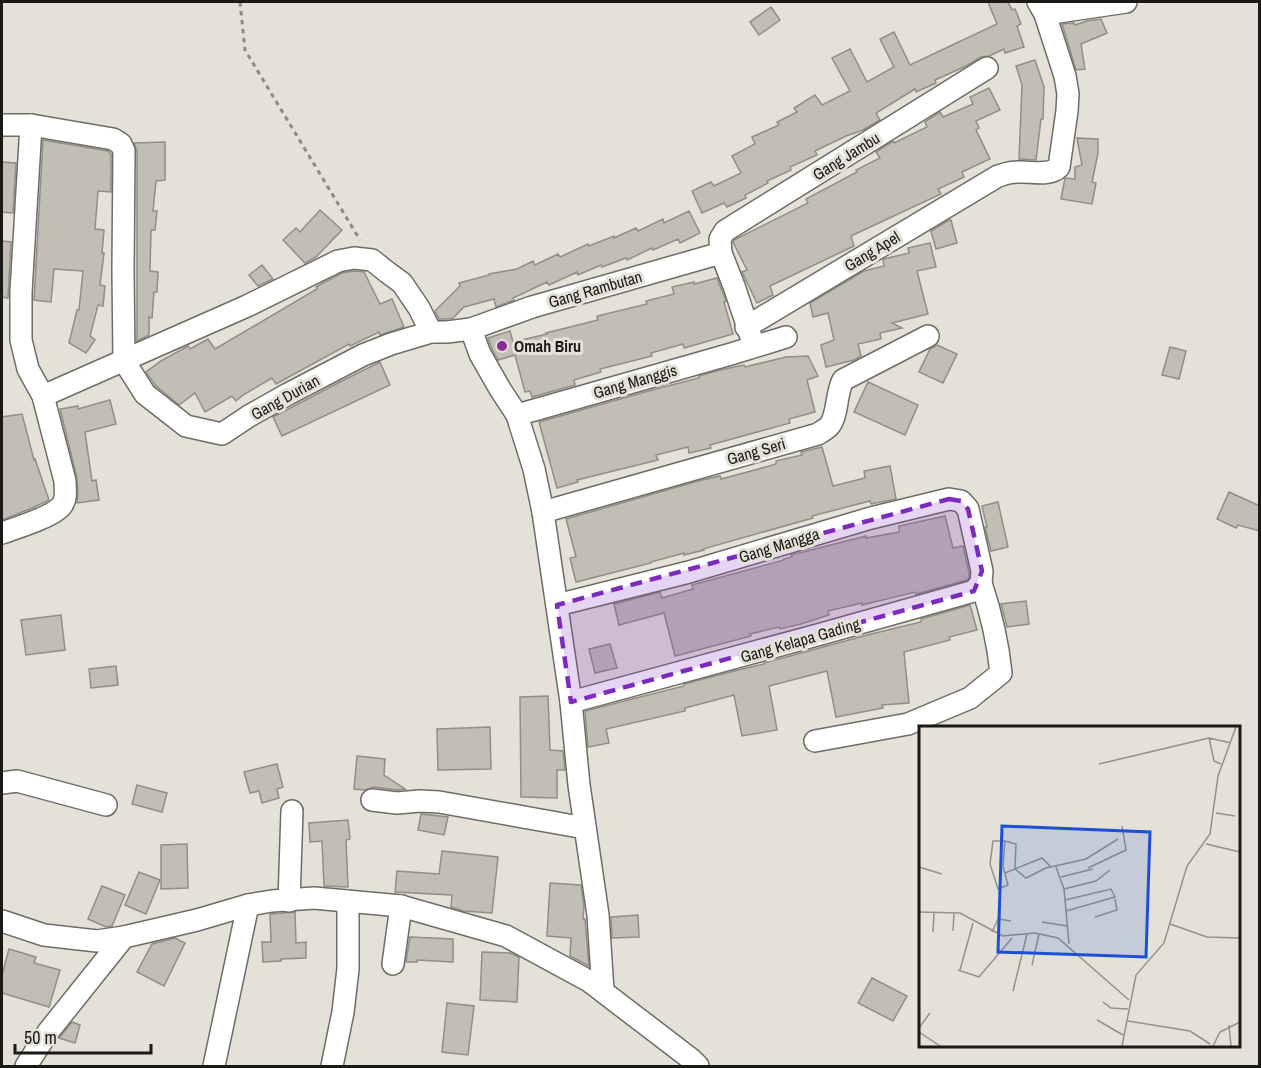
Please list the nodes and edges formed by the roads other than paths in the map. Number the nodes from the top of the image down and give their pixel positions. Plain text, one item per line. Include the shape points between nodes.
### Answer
1 (1126, 2) edge
2 (1041, 8) edge
3 (987, 68) dead end
4 (2, 125) edge
5 (31, 125) junction
6 (721, 253) junction
7 (471, 329) junction
8 (431, 332) junction
9 (928, 336) dead end
10 (750, 337) junction
11 (786, 337) dead end
12 (124, 362) junction
13 (43, 396) junction
14 (517, 415) junction
15 (543, 512) junction
16 (2, 533) edge
17 (981, 583) junction
18 (557, 604) junction
19 (571, 702) junction
20 (815, 741) dead end
21 (2, 783) edge
22 (372, 800) dead end
23 (106, 805) dead end
24 (292, 811) dead end
25 (585, 828) junction
26 (289, 901) junction
27 (348, 901) junction
28 (248, 905) junction
29 (401, 906) junction
30 (2, 921) edge
31 (124, 937) junction
32 (393, 964) dead end
33 (603, 991) junction
34 (26, 1066) edge
35 (214, 1066) edge
36 (332, 1066) edge
37 (698, 1066) edge

1 - 2 street
2 - 10 street, Gang Apel via 1068,94 1056,171 1009,172 998,176
3 - 6 street, Gang Jambu via 725,231 720,239
4 - 5 street
5 - 12 street via 113,139 123,148
5 - 13 street via 21,340 28,369
6 - 7 street, Gang Rambutan via 532,307
6 - 10 street
7 - 8 street, Gang Durian
7 - 14 street via 480,354
8 - 12 street, Gang Durian via 363,355 222,434 186,426 145,394
8 - 12 street via 402,283 372,260 354,258 338,261
9 - 15 street, Gang Seri via 843,380 833,420 818,434
10 - 11 street
10 - 14 street, Gang Manggis via 720,357
12 - 13 street
13 - 16 street via 65,482 63,504 53,513
14 - 15 street
15 - 18 street
17 - 18 street, Gang Mangga via 982,571 968,509 961,501 949,499 689,572
17 - 19 street, Gang Kelapa Gading via 974,591
17 - 20 street via 992,613 1001,673 970,698 908,724
18 - 19 street
19 - 25 street
21 - 23 street via 17,782
22 - 25 street via 439,802
24 - 26 street
25 - 33 street via 598,915
26 - 27 street
26 - 28 street
27 - 29 street
27 - 36 street via 348,969
28 - 31 street
28 - 35 street
29 - 32 street
29 - 33 street via 506,936
30 - 31 street via 44,935 97,941
31 - 34 street via 48,1032
33 - 37 street

